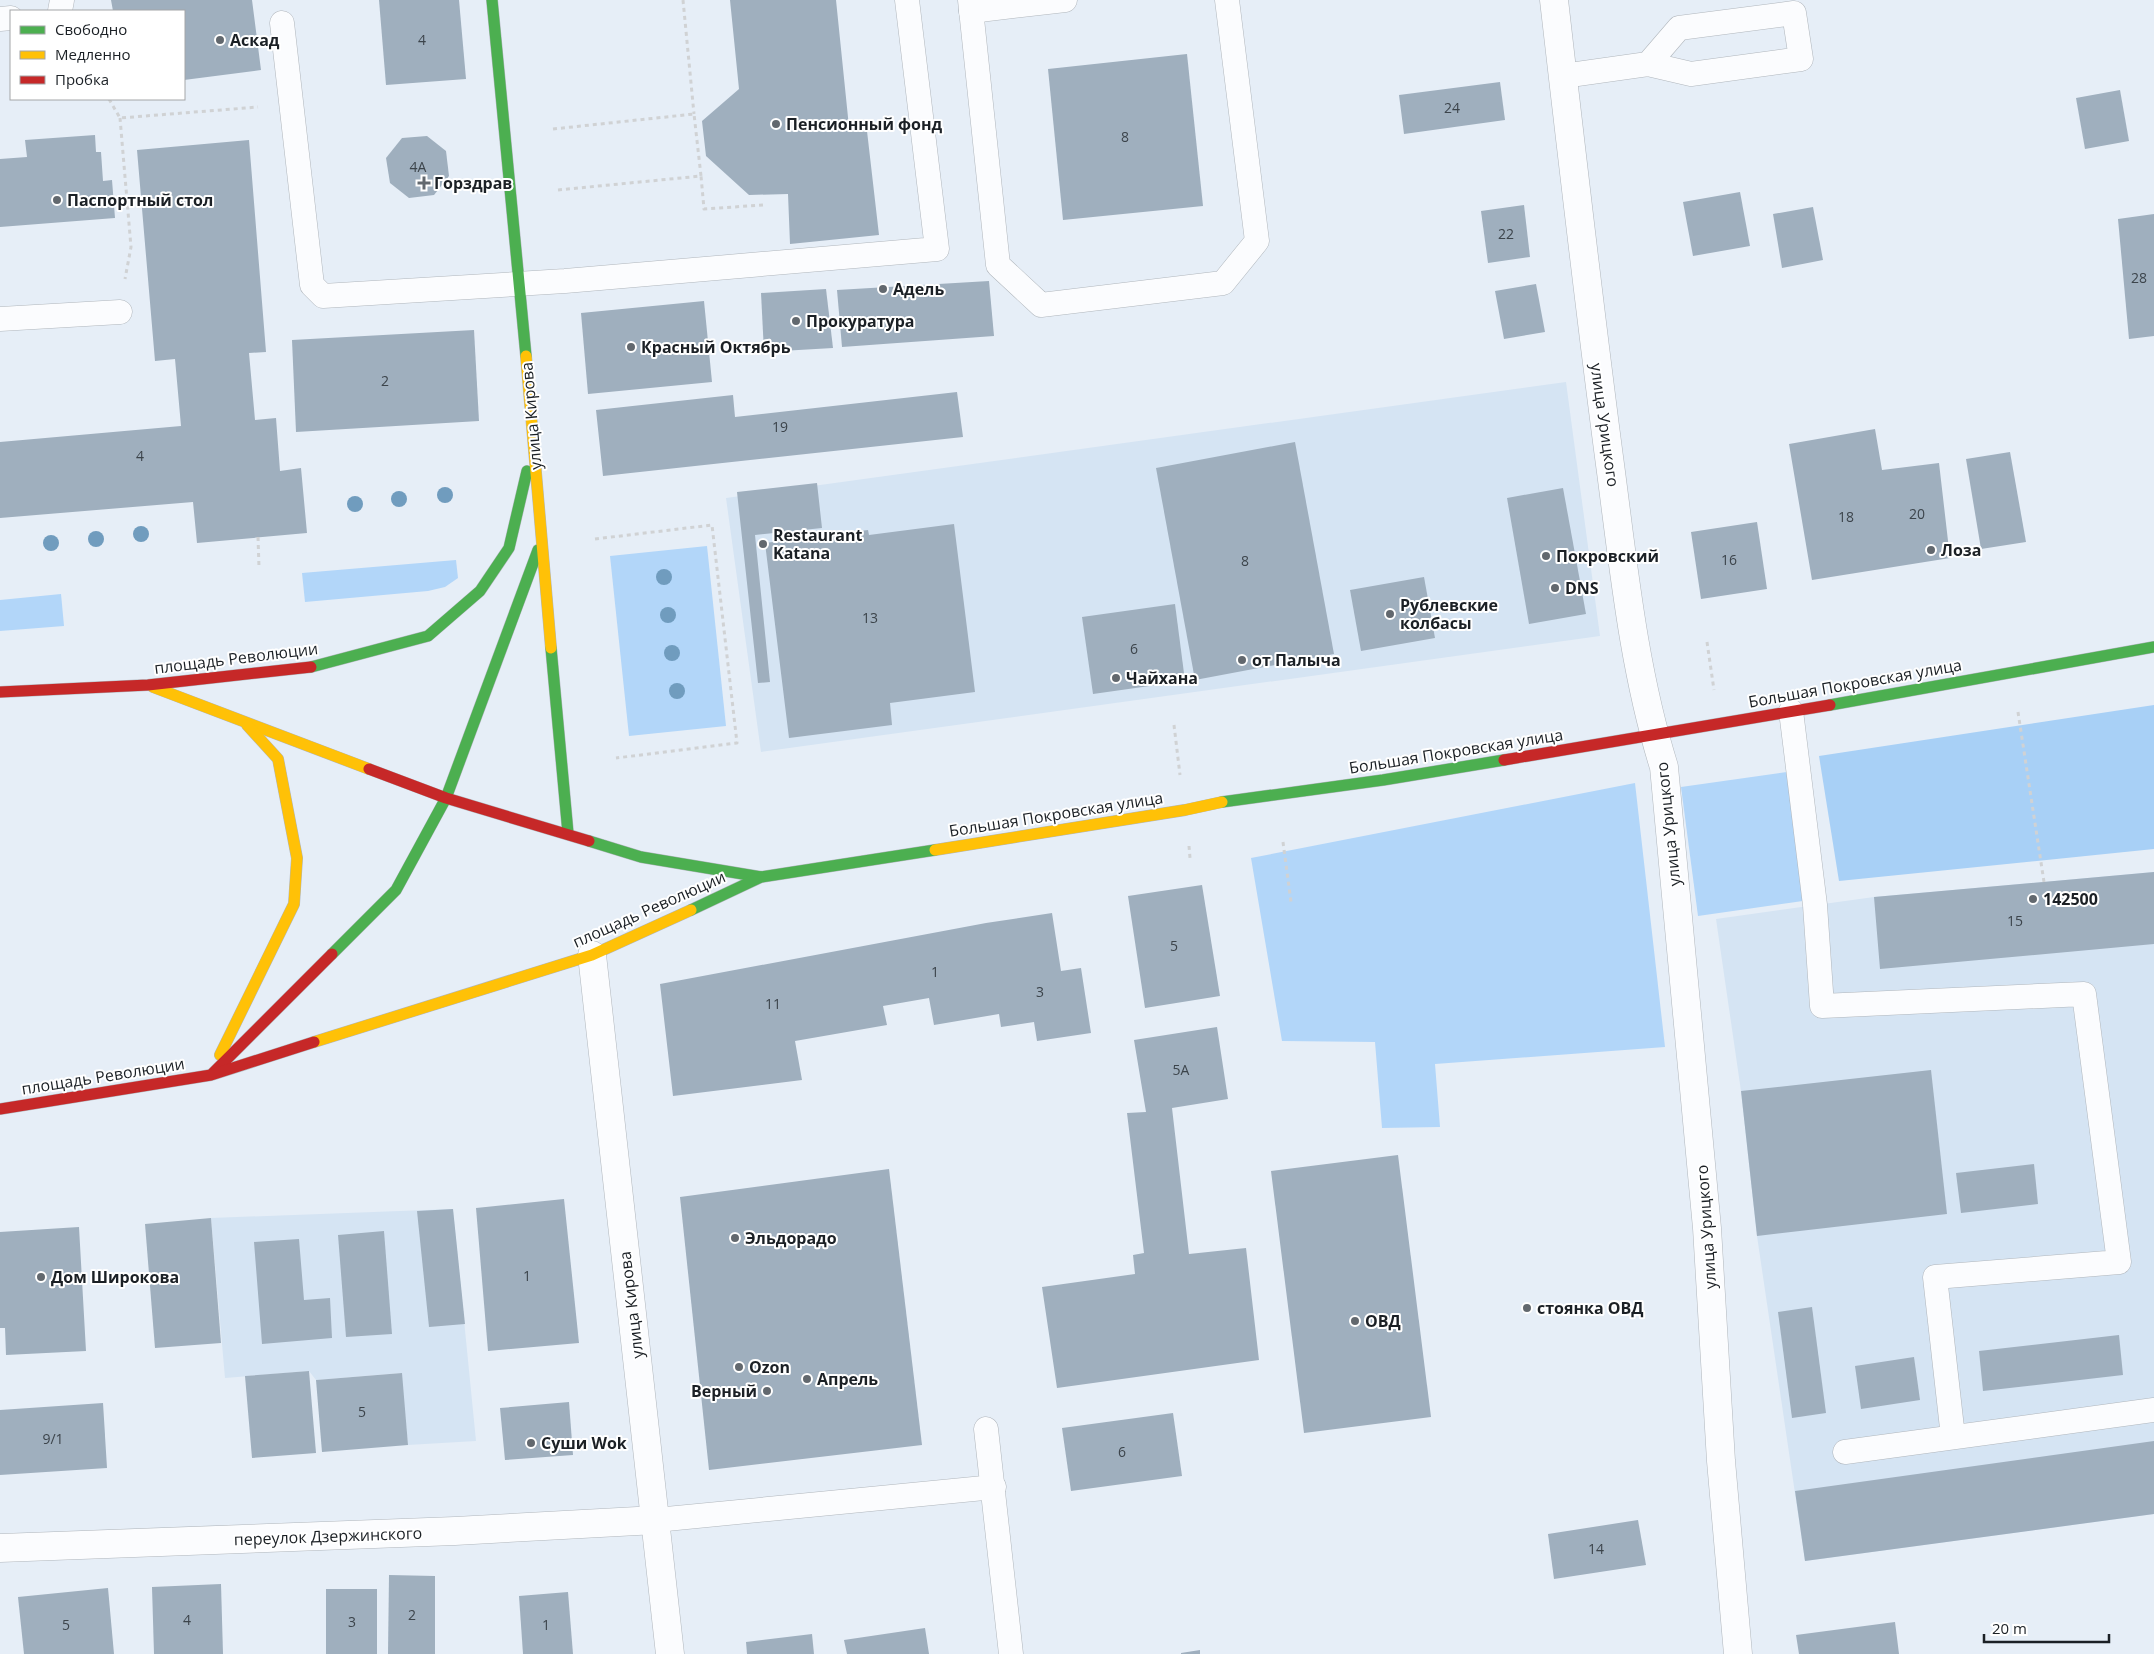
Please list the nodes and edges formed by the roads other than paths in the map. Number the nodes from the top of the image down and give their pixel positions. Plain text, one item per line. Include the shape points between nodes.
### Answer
1 (492, 0) edge
2 (906, 0) edge
3 (1065, 0) edge
4 (1227, 0) edge
5 (1554, 0) edge
6 (970, 5) edge
7 (282, 23) dead end
8 (1648, 64) junction
9 (1563, 76) junction
10 (520, 283) junction
11 (120, 312) road end
12 (0, 319) edge
13 (534, 445) junction
14 (541, 544) junction
15 (2154, 647) edge
16 (148, 685) junction
17 (0, 692) edge
18 (1791, 711) junction
19 (243, 721) junction
20 (1654, 736) junction
21 (446, 798) junction
22 (568, 833) junction
23 (761, 877) junction
24 (592, 955) junction
25 (211, 1075) junction
26 (0, 1109) edge
27 (2154, 1410) edge
28 (986, 1429) dead end
29 (1953, 1437) junction
30 (1845, 1452) dead end
31 (994, 1487) junction
32 (656, 1520) junction
33 (0, 1548) edge
34 (670, 1654) edge
35 (1011, 1654) edge
36 (1738, 1654) edge

1 - 10 main road, улица Кирова
2 - 10 lane via 938,249
3 - 6 lane
4 - 6 lane via 1257,241 1223,283 1041,306 998,265
5 - 9 street, улица Урицкого
7 - 10 lane via 312,286 316,291 322,296
8 - 8 lane via 1691,74 1801,59 1794,13 1679,28
8 - 9 lane
9 - 20 street, улица Урицкого via 1590,315 1636,654
10 - 13 main road, улица Кирова
11 - 12 lane
13 - 14 main road, улица Кирова
13 - 16 main road, площадь Революции via 508,548 480,592 428,636 301,669
14 - 21 main road
14 - 22 main road, улица Кирова
15 - 18 main road, Большая Покровская улица
16 - 17 main road, площадь Революции
16 - 19 main road, площадь Революции
18 - 20 main road, Большая Покровская улица
18 - 29 lane via 1815,905 1822,1006 2084,994 2119,1262 1935,1277
19 - 21 main road, площадь Революции
19 - 25 main road, площадь Революции via 278,759 297,858 294,904
20 - 23 main road, Большая Покровская улица via 1384,780 1230,800 1075,828
20 - 36 street, улица Урицкого via 1664,767 1706,1208 1721,1461
21 - 22 main road, площадь Революции
21 - 25 main road via 396,890
22 - 23 main road, площадь Революции via 641,857
23 - 24 main road, площадь Революции
24 - 25 main road, площадь Революции
24 - 32 street, улица Кирова
25 - 26 main road, площадь Революции
27 - 29 lane
28 - 31 lane
29 - 30 lane
31 - 32 lane
31 - 35 lane
32 - 33 street, переулок Дзержинского
32 - 34 street, улица Кирова

